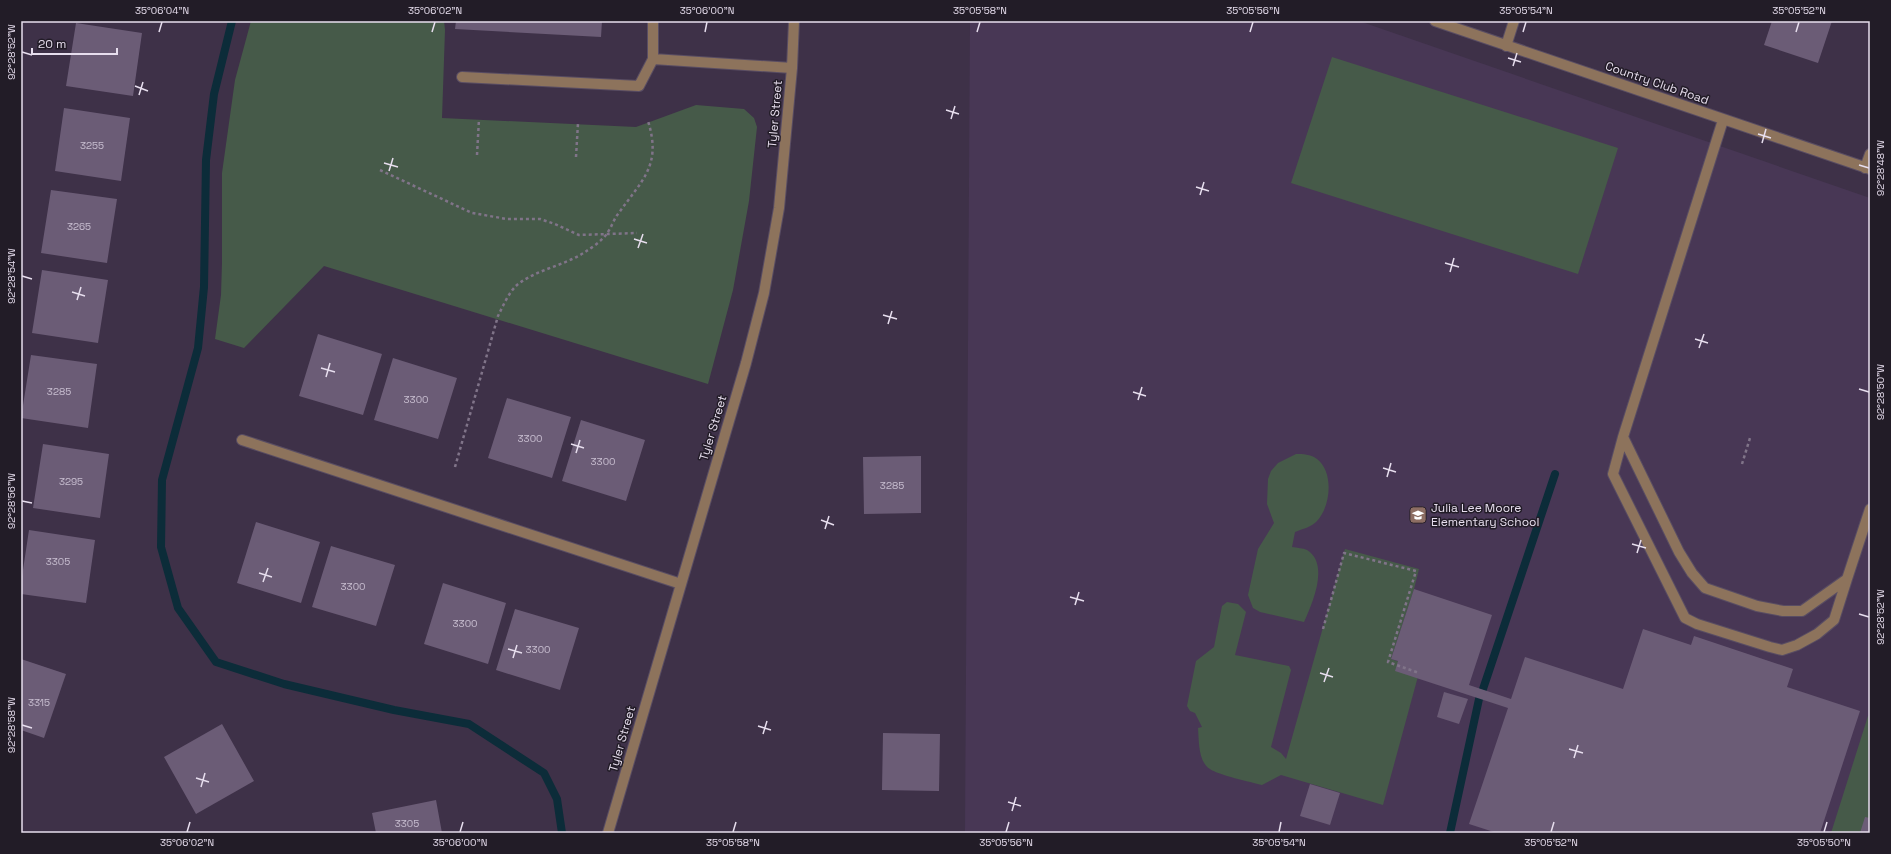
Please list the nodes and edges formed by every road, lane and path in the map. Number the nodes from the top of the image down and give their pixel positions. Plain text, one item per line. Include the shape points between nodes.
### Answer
1 (653, 21) edge
2 (794, 21) edge
3 (1436, 21) edge
4 (1514, 21) edge
5 (1506, 46) junction
6 (653, 59) junction
7 (792, 68) junction
8 (462, 77) dead end
9 (479, 119) dead end
10 (1723, 120) junction
11 (648, 121) dead end
12 (578, 123) dead end
13 (1870, 154) edge
14 (477, 155) dead end
15 (576, 157) dead end
16 (1868, 169) edge
17 (380, 170) dead end
18 (608, 233) junction
19 (638, 233) dead end
20 (1623, 437) junction
21 (1750, 438) dead end
22 (242, 440) dead end
23 (1742, 464) dead end
24 (455, 467) dead end
25 (1870, 509) edge
26 (1847, 579) junction
27 (681, 584) junction
28 (1323, 629) dead end
29 (1419, 673) dead end
30 (608, 833) edge

1 - 6 street
2 - 7 street, Tyler Street
3 - 5 street, Country Club Road
4 - 5 street
5 - 10 street, Country Club Road
6 - 7 street
6 - 8 street via 639,86
7 - 27 street, Tyler Street via 779,208 764,293
9 - 14 path
10 - 16 street, Country Club Road
10 - 20 street
11 - 18 path via 653,148 647,174
12 - 15 path
13 - 16 street
17 - 18 path via 472,213 507,220 540,219 579,235
18 - 19 path
18 - 24 path via 570,261 527,278 516,286 505,302 498,316
20 - 26 street via 1679,552 1705,588 1757,606 1783,611 1802,611
20 - 26 street via 1613,474 1685,618 1696,624 1782,650 1817,634 1834,620
21 - 23 path
22 - 27 street
25 - 26 street
27 - 30 street, Tyler Street
28 - 29 path via 1344,553 1416,571 1388,662

